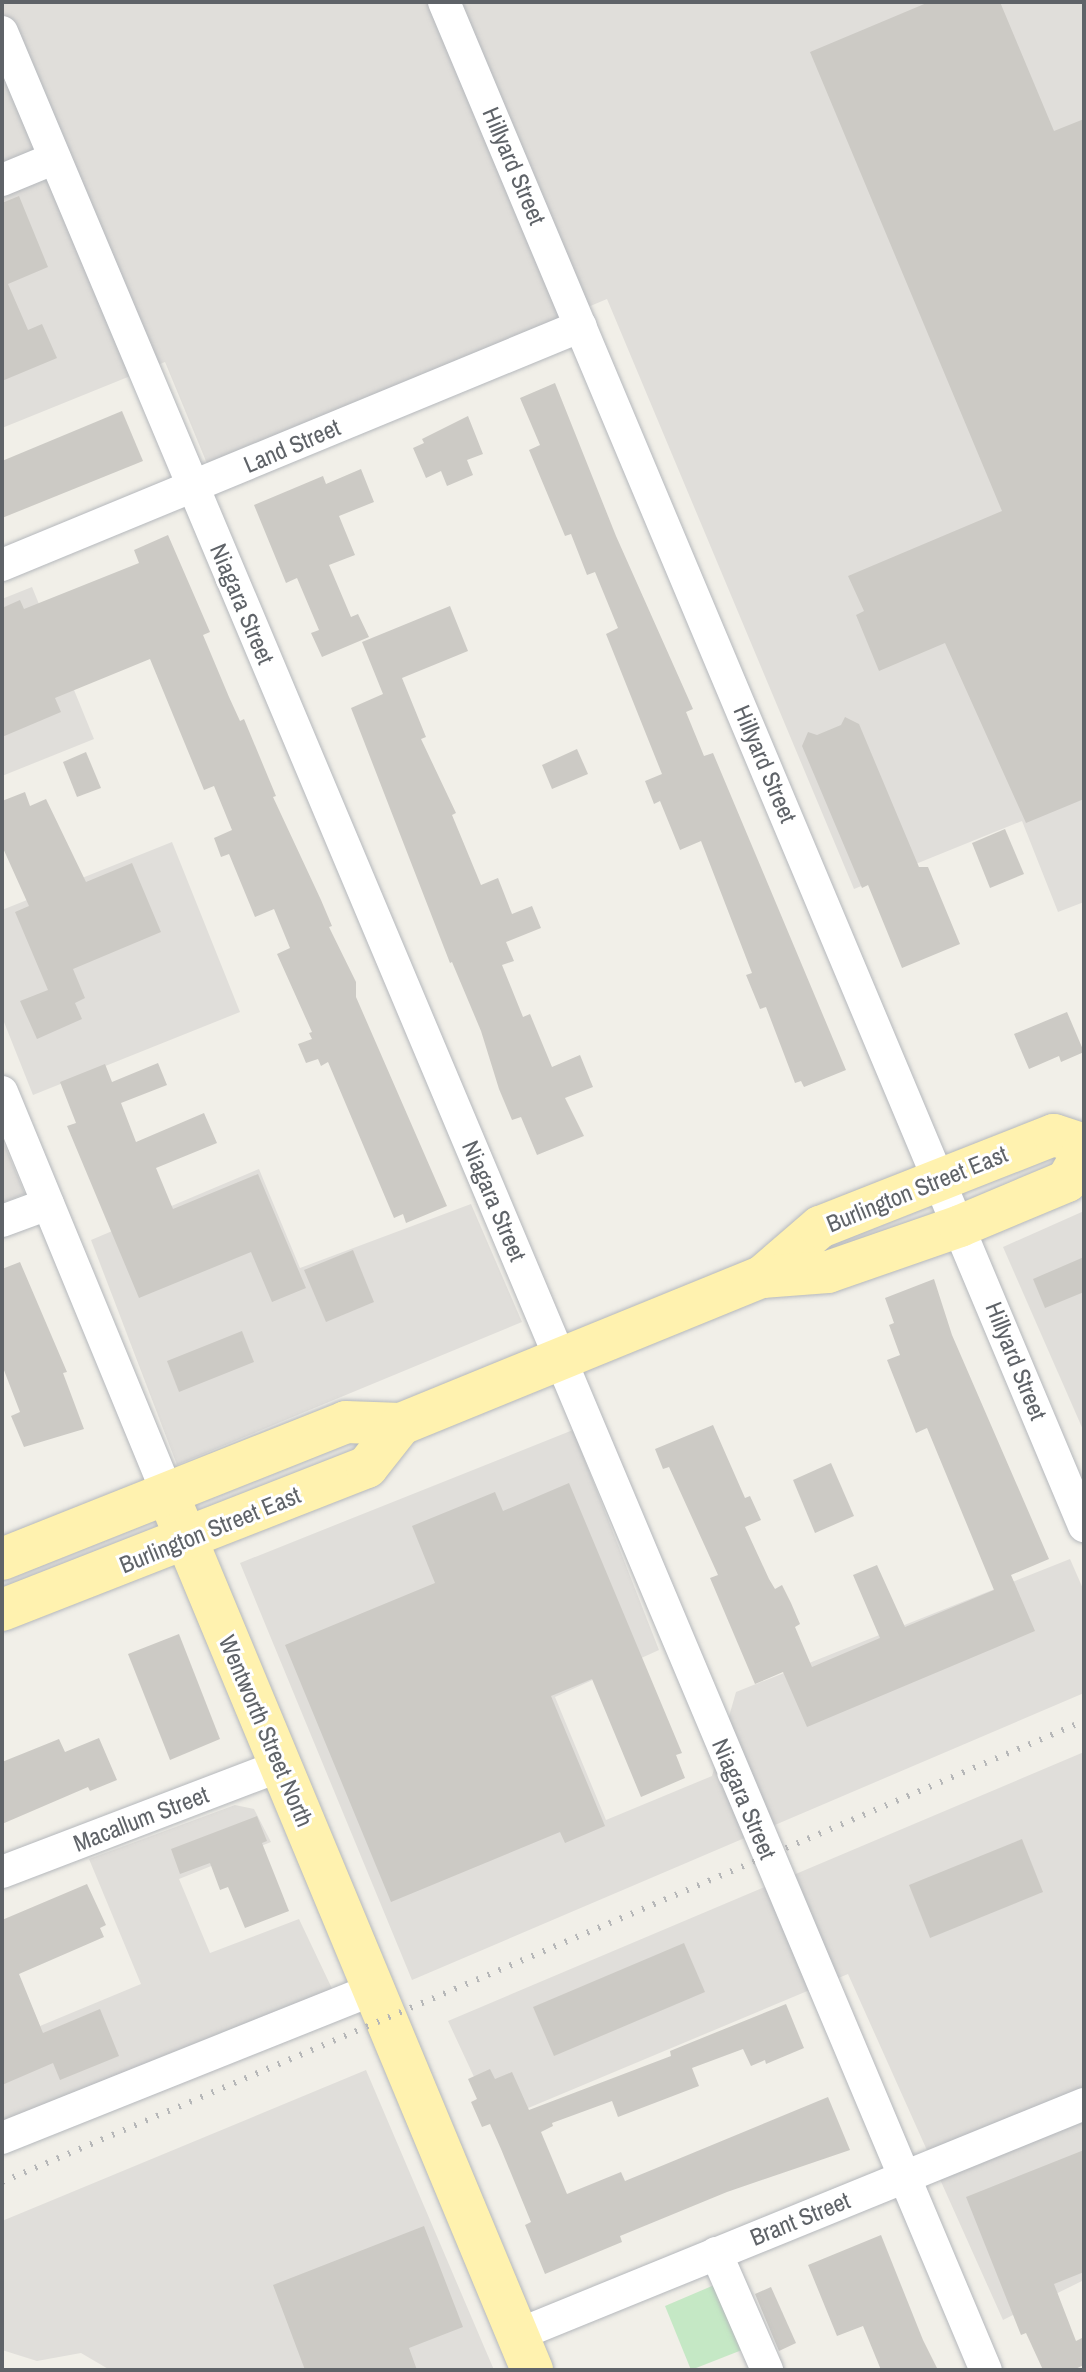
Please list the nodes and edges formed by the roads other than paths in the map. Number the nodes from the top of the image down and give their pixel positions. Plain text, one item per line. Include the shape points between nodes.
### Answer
1 (444, 2) edge
2 (2, 32) edge
3 (55, 158) junction
4 (2, 180) edge
5 (581, 326) junction
6 (193, 488) junction
7 (2, 565) edge
8 (2, 1092) edge
9 (1084, 1145) edge
10 (1084, 1152) edge
11 (941, 1179) junction
12 (48, 1204) junction
13 (2, 1221) edge
14 (960, 1226) junction
15 (762, 1277) junction
16 (561, 1360) junction
17 (401, 1424) junction
18 (168, 1495) junction
19 (1084, 1526) edge
20 (186, 1539) junction
21 (2, 1559) edge
22 (2, 1610) edge
23 (280, 1766) junction
24 (2, 1872) edge
25 (375, 1989) junction
26 (1084, 2104) edge
27 (2, 2138) edge
28 (904, 2178) junction
29 (716, 2253) junction
30 (524, 2353) edge
31 (767, 2370) edge
32 (986, 2370) edge

1 - 5 street, Hillyard Street
2 - 3 street, Niagara Street
3 - 4 street
3 - 6 street, Niagara Street
5 - 6 street, Land Street
5 - 11 street, Hillyard Street
6 - 7 street, Land Street
6 - 16 street, Niagara Street
8 - 12 street, Wentworth Street North
9 - 11 main road, Burlington Street East via 1054,1135
10 - 14 main road, Burlington Street East via 1067,1181
11 - 14 street, Hillyard Street
11 - 15 main road, Burlington Street East via 820,1227
12 - 13 street
12 - 18 street, Wentworth Street North
14 - 15 main road, Burlington Street East via 828,1272
14 - 19 street, Hillyard Street
15 - 16 main road, Burlington Street East
16 - 17 main road, Burlington Street East
16 - 28 street, Niagara Street
17 - 18 main road, Burlington Street East via 346,1422
17 - 20 main road, Burlington Street East via 367,1467
18 - 20 main road, Wentworth Street North
18 - 21 main road, Burlington Street East
20 - 22 main road, Burlington Street East
20 - 23 main road, Wentworth Street North
23 - 24 street, Macallum Street
23 - 25 main road, Wentworth Street North
25 - 27 street
25 - 30 main road, Wentworth Street North
26 - 28 street, Brant Street
28 - 29 street, Brant Street
28 - 32 street, Niagara Street
29 - 30 street, Brant Street
29 - 31 street

